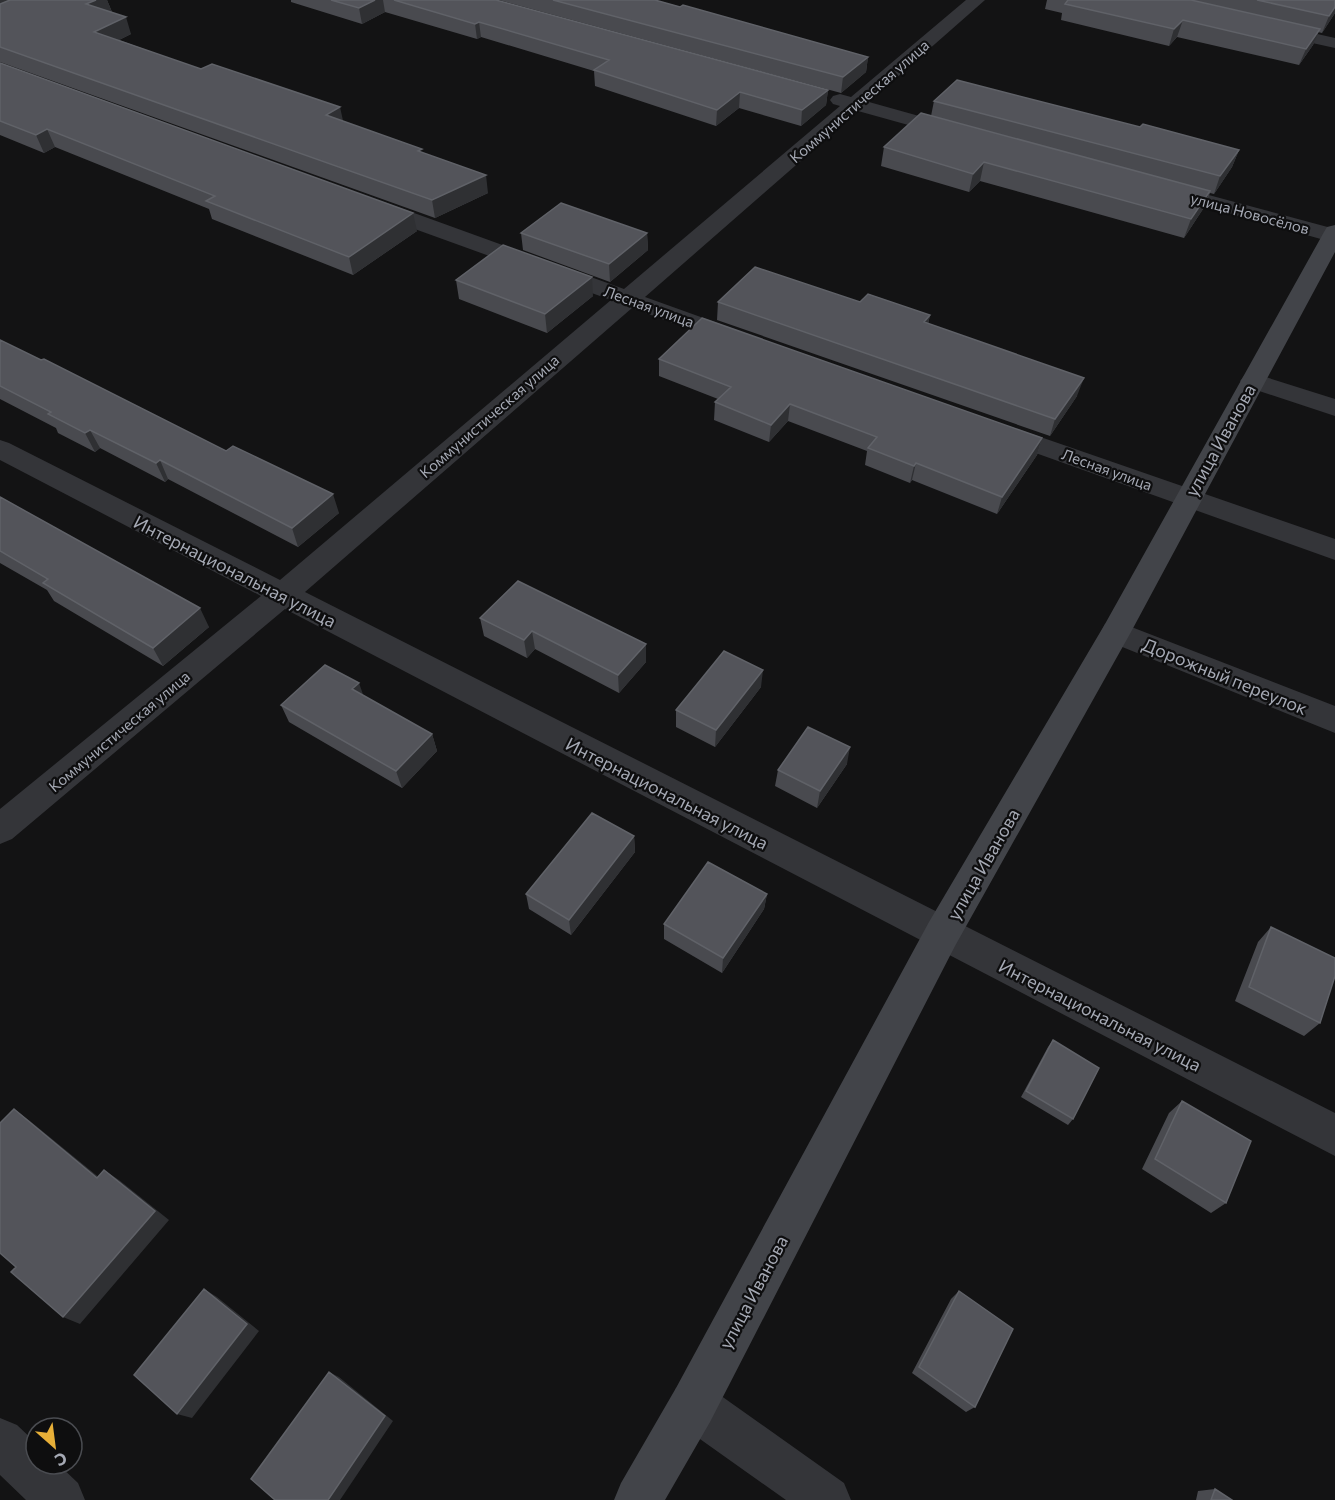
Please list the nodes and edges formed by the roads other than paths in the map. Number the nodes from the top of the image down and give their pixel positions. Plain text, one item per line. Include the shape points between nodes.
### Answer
1 (976, 0) edge
2 (1254, 24) edge
3 (1335, 43) edge
4 (821, 95) edge
5 (855, 105) junction
6 (969, 136) edge
7 (1151, 186) edge
8 (358, 200) edge
9 (1334, 234) edge
10 (626, 298) junction
11 (761, 346) edge
12 (1253, 381) junction
13 (1335, 408) edge
14 (974, 422) edge
15 (0, 449) edge
16 (1188, 498) junction
17 (1335, 550) edge
18 (282, 595) junction
19 (1116, 632) junction
20 (1335, 720) edge
21 (0, 829) edge
22 (942, 934) junction
23 (1335, 1135) edge
24 (693, 1405) junction
25 (0, 1442) edge
26 (61, 1500) edge
27 (638, 1500) edge
28 (827, 1500) edge

1 - 5 street, Коммунистическая улица
2 - 3 street
4 - 5 street
5 - 6 street
5 - 10 street, Коммунистическая улица
7 - 9 street, улица Новосёлов
8 - 10 street, Лесная улица
9 - 12 street, улица Иванова
10 - 11 street, Лесная улица
10 - 18 street, Коммунистическая улица
12 - 13 street
12 - 16 street, улица Иванова
14 - 16 street, Лесная улица
15 - 18 street, Интернациональная улица
16 - 17 street, Лесная улица
16 - 19 street, улица Иванова
18 - 21 street, Коммунистическая улица
18 - 22 street, Интернациональная улица
19 - 20 street, Дорожный переулок
19 - 22 street, улица Иванова
22 - 23 street, Интернациональная улица
22 - 24 street, улица Иванова
24 - 27 street, улица Иванова
24 - 28 street
25 - 26 street

